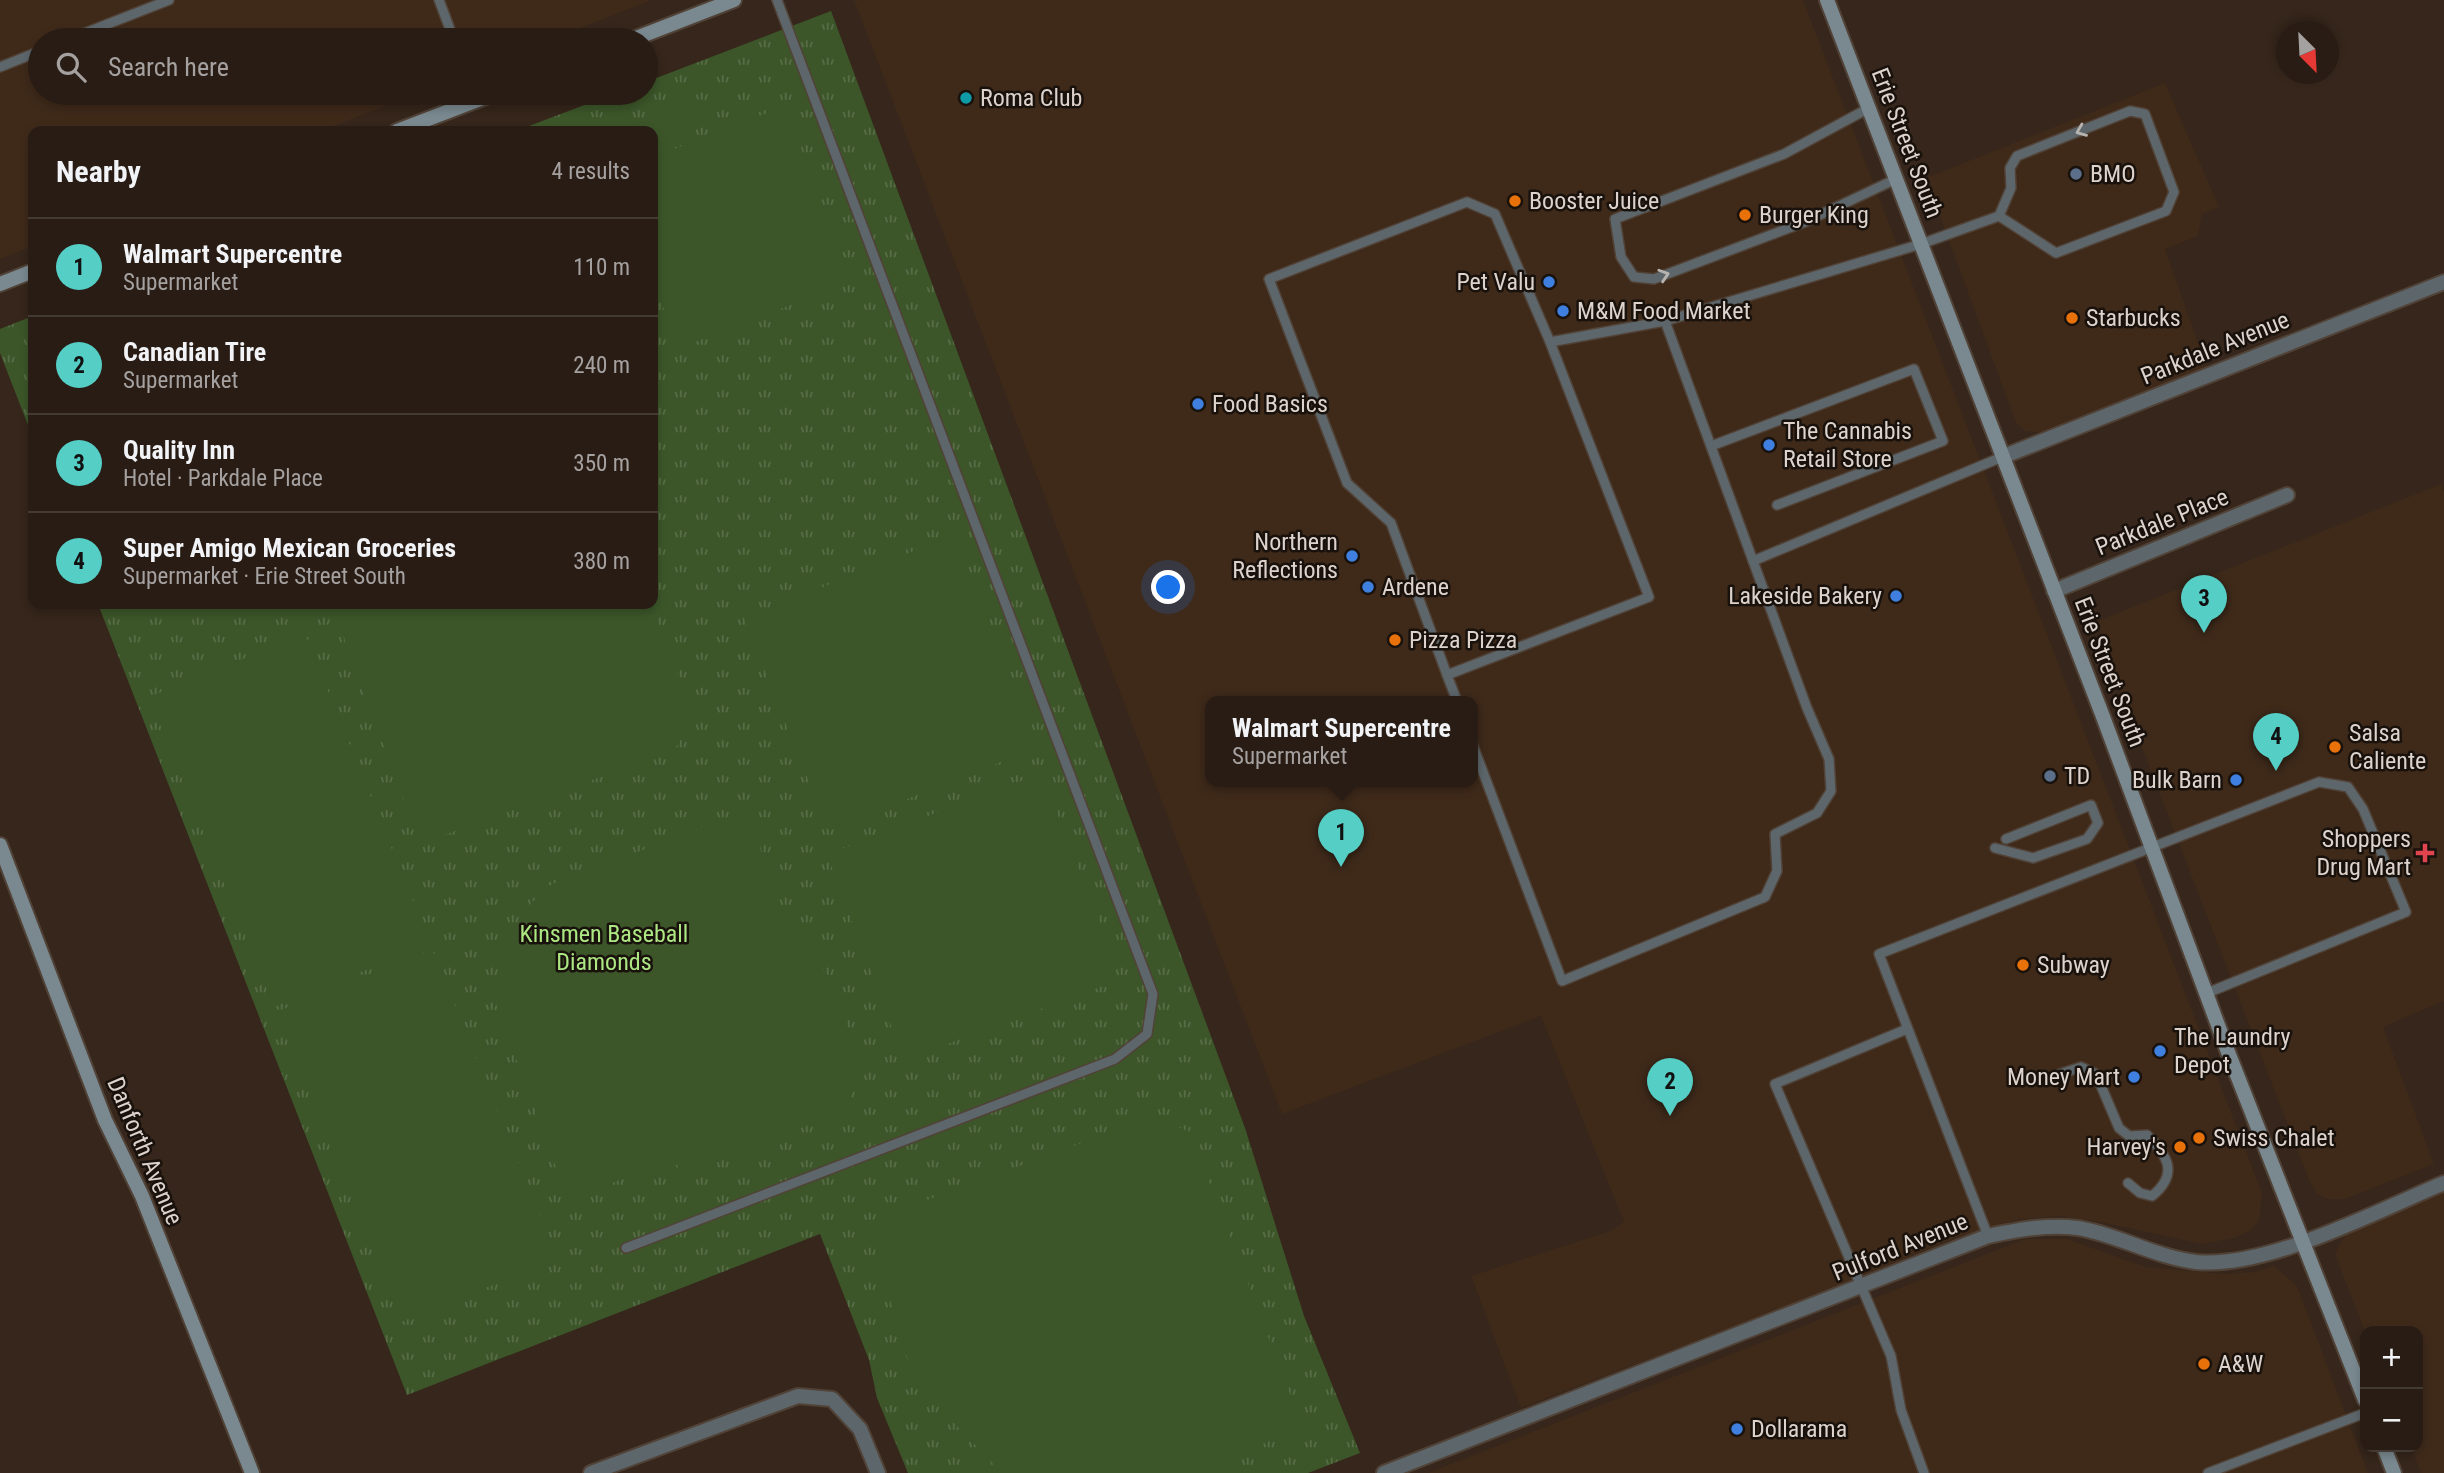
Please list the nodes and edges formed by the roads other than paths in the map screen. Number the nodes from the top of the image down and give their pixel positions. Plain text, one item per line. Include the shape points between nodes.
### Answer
1 (169, 0) edge
2 (439, 0) edge
3 (734, 0) edge
4 (777, 0) edge
5 (1831, 1) edge
6 (98, 28) edge
7 (450, 28) edge
8 (658, 30) edge
9 (28, 56) edge
10 (0, 67) edge
11 (456, 105) edge
12 (1870, 107) junction
13 (408, 126) edge
14 (1896, 179) junction
15 (1999, 216) junction
16 (1921, 244) junction
17 (28, 273) edge
18 (2444, 282) edge
19 (0, 284) edge
20 (1665, 321) junction
21 (1550, 342) junction
22 (1711, 446) junction
23 (2002, 457) junction
24 (2287, 495) dead end
25 (1777, 505) dead end
26 (1753, 561) junction
27 (2054, 591) junction
28 (1447, 675) junction
29 (1455, 696) edge
30 (1478, 759) edge
31 (2006, 839) dead end
32 (0, 845) edge
33 (1995, 848) dead end
34 (2152, 849) junction
35 (2207, 993) junction
36 (1907, 1028) junction
37 (2060, 1074) dead end
38 (2128, 1182) dead end
39 (2444, 1184) edge
40 (1988, 1236) junction
41 (2304, 1240) junction
42 (626, 1248) dead end
43 (1863, 1287) junction
44 (2361, 1389) edge
45 (2360, 1415) edge
46 (2386, 1452) edge
47 (252, 1473) edge
48 (591, 1473) edge
49 (878, 1473) edge
50 (1384, 1473) edge
51 (1924, 1473) edge
52 (2208, 1473) edge
53 (2394, 1473) edge

1 - 6 lane
2 - 7 lane
3 - 8 main road
4 - 42 lane via 1153,993 1147,1034 1115,1059
5 - 12 main road, Erie Street South
9 - 10 lane
11 - 13 main road
12 - 14 main road, Erie Street South
12 -> 14 lane via 1784,154 1615,219 1621,257 1634,277 1654,279 1767,237
14 - 16 main road, Erie Street South
15 -> 15 lane via 2056,253 2166,211 2174,192 2145,114 2130,111 2017,156
15 - 16 lane
16 - 20 lane
16 - 23 main road, Erie Street South
17 - 19 main road
18 - 23 street, Parkdale Avenue
20 - 21 lane
20 - 22 lane
21 - 28 lane via 1649,597
21 - 28 lane via 1495,214 1467,202 1269,278 1347,483 1391,523
22 - 25 lane via 1914,369 1942,441
22 - 26 lane
23 - 26 lane
23 - 27 main road, Erie Street South
24 - 27 street, Parkdale Place
26 - 30 lane via 1829,759 1831,791 1817,813 1775,834 1777,871 1765,897 1562,981
27 - 34 main road, Erie Street South
28 - 29 lane
31 - 33 lane via 2091,805 2098,823 2087,839 2033,858
32 - 47 main road, Danforth Avenue via 105,1120 142,1196
34 - 35 main road, Erie Street South
34 - 35 lane via 2319,782 2348,787 2363,809 2406,912
34 - 36 lane via 1879,954
35 - 41 main road, Erie Street South
36 - 40 lane
36 - 43 lane via 1775,1084
37 - 38 lane via 2081,1067 2096,1074 2119,1128 2129,1136 2147,1135 2161,1149 2169,1171 2165,1185 2152,1196
39 - 41 street, Pulford Avenue
40 - 41 street, Pulford Avenue via 2040,1226 2080,1228 2141,1250 2197,1262 2258,1257
40 - 43 street, Pulford Avenue
41 - 44 main road, Erie Street South
43 - 50 street, Pulford Avenue
43 - 51 lane via 1891,1356 1901,1410
45 - 52 lane
46 - 53 main road
48 - 49 street via 798,1396 832,1399 860,1429

